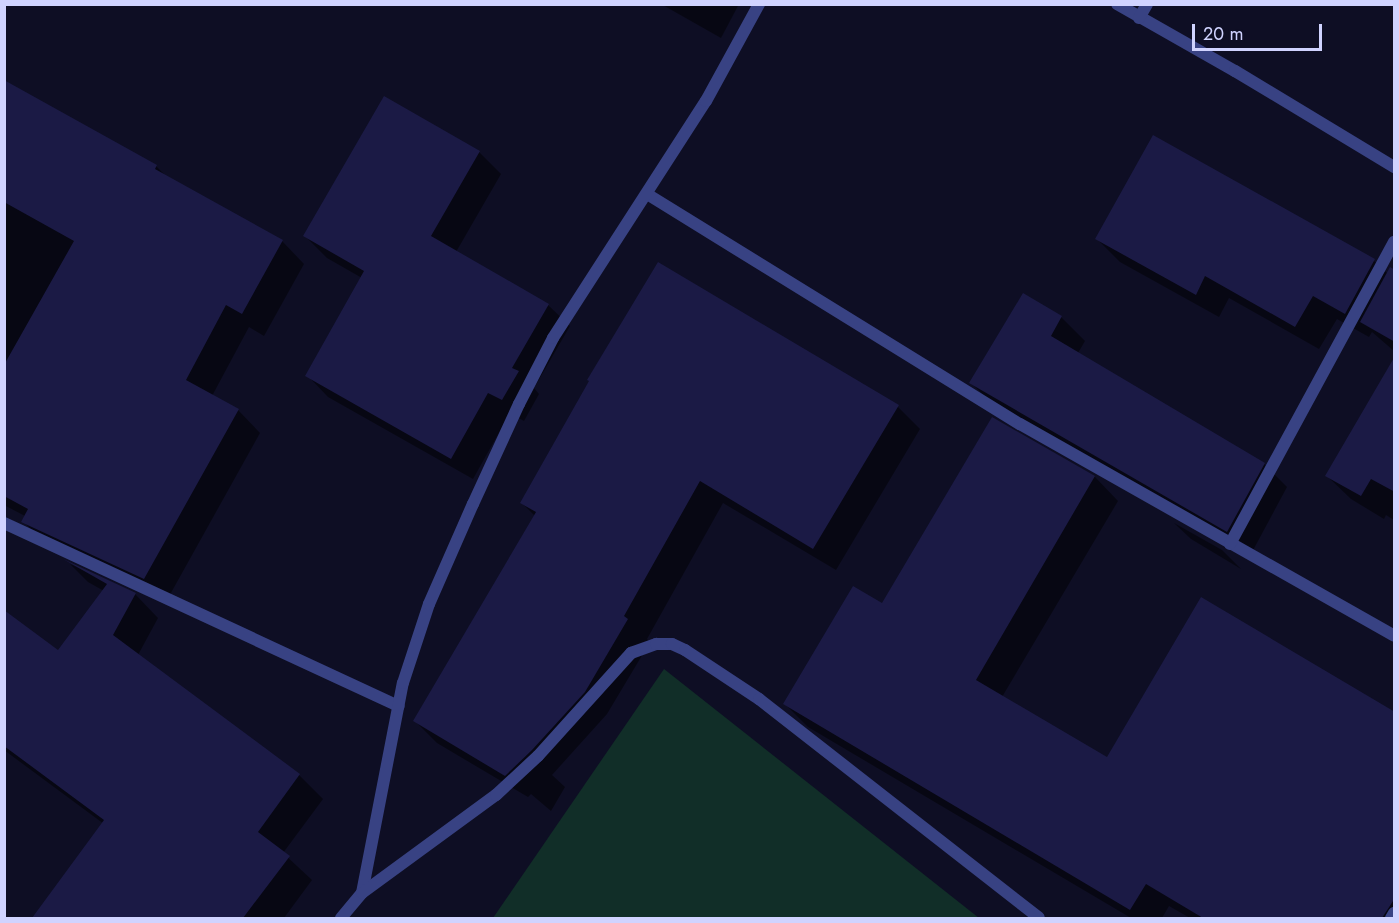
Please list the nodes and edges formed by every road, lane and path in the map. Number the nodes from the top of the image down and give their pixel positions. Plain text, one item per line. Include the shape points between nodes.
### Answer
1 (759, 4) edge
2 (1117, 4) edge
3 (1147, 4) edge
4 (1139, 18) junction
5 (1395, 167) edge
6 (647, 194) junction
7 (1395, 242) edge
8 (4, 523) edge
9 (1230, 544) junction
10 (1395, 636) edge
11 (399, 706) junction
12 (362, 893) junction
13 (1395, 912) edge
14 (341, 918) edge
15 (1039, 918) edge
16 (1391, 918) edge

1 - 6 street via 706,101
2 - 4 street
3 - 4 street
4 - 5 street
6 - 9 street via 1020,424
6 - 11 street via 553,338 519,404 429,604
7 - 9 street
8 - 11 street
9 - 10 street
11 - 12 street
12 - 14 street
12 - 15 street via 496,795 631,653 645,646 672,644 759,699
13 - 16 street

